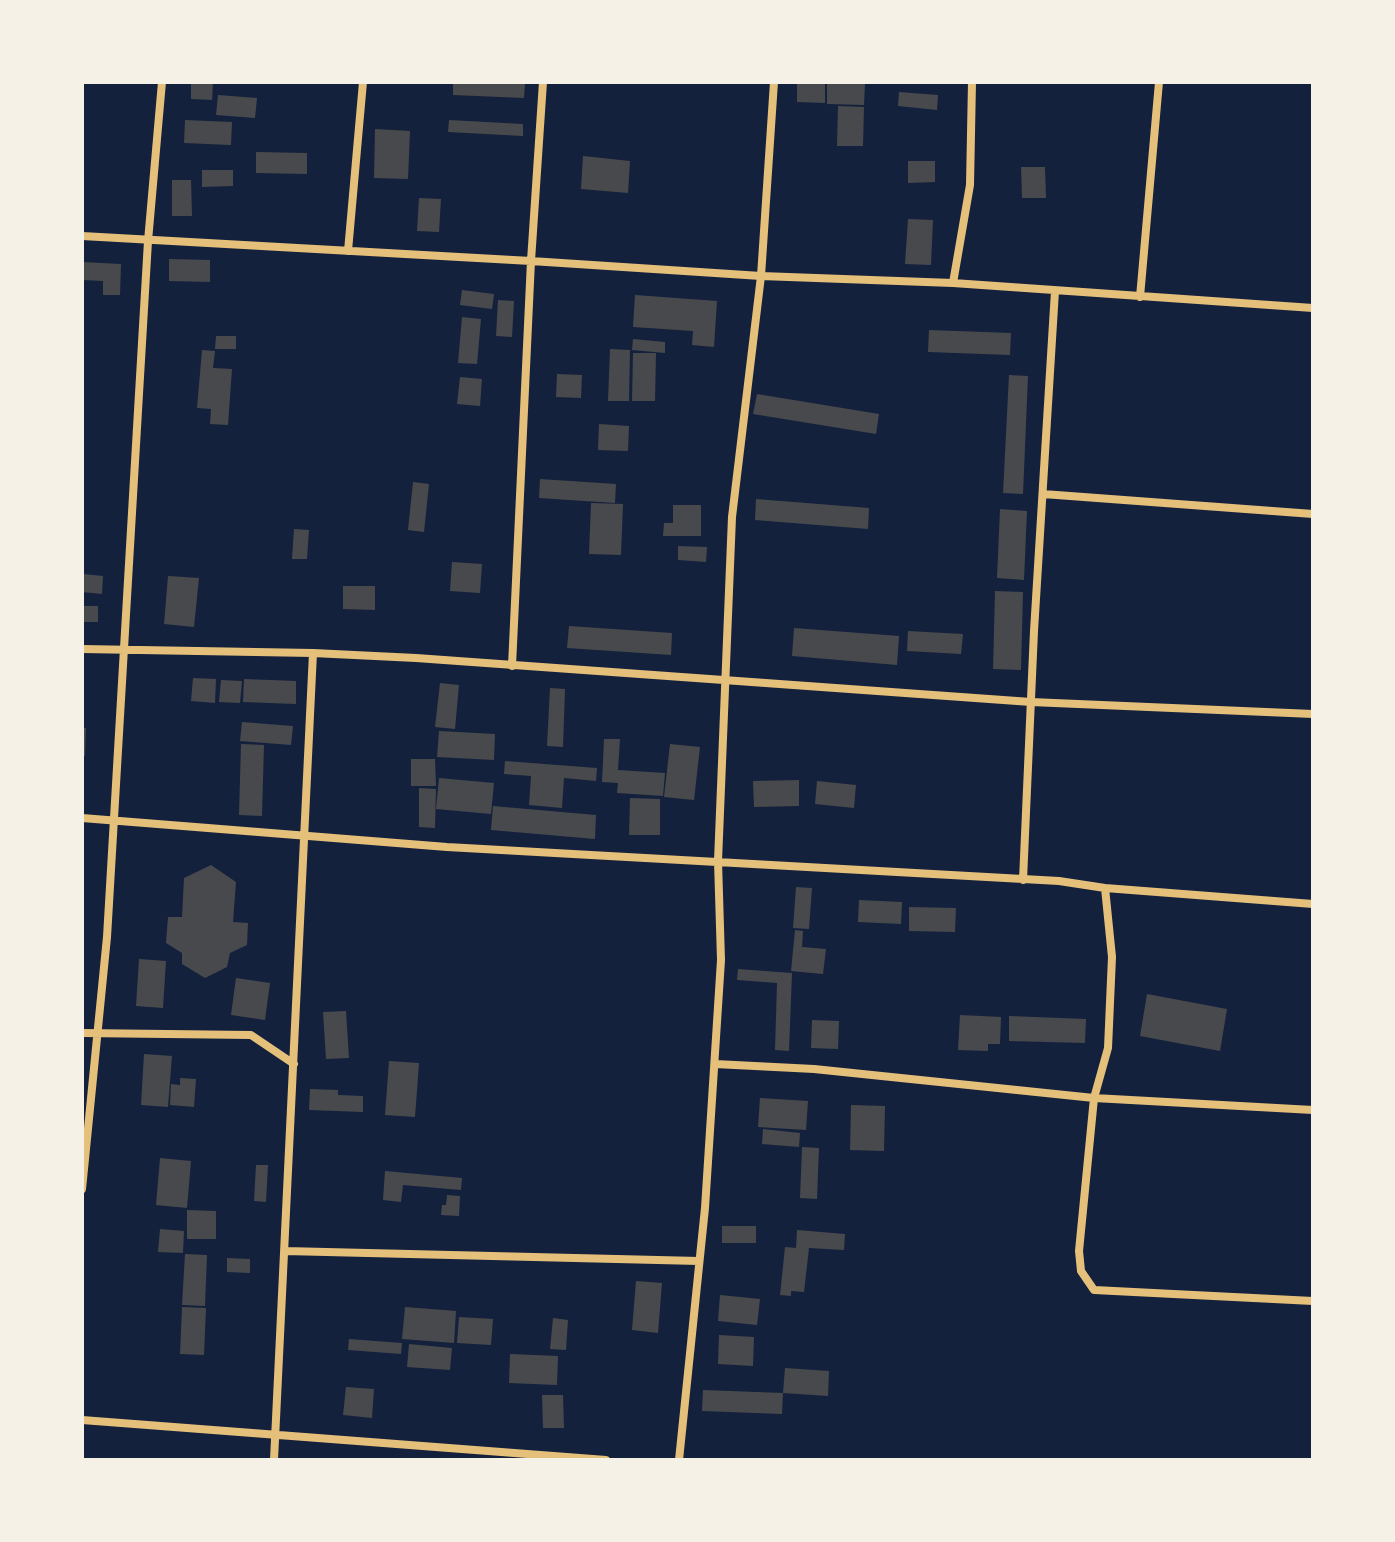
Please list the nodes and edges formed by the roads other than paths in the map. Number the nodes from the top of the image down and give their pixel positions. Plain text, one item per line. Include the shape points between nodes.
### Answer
1 (162, 82) edge
2 (363, 82) edge
3 (543, 82) edge
4 (774, 82) edge
5 (972, 82) edge
6 (1159, 82) edge
7 (82, 236) edge
8 (148, 241) junction
9 (348, 251) junction
10 (531, 261) junction
11 (761, 276) junction
12 (953, 283) junction
13 (1055, 291) junction
14 (1140, 297) junction
15 (1313, 308) edge
16 (1043, 494) junction
17 (1313, 514) edge
18 (82, 649) edge
19 (124, 652) junction
20 (313, 653) junction
21 (512, 666) junction
22 (724, 680) junction
23 (1031, 702) junction
24 (1313, 714) edge
25 (82, 818) edge
26 (115, 819) junction
27 (305, 837) junction
28 (718, 861) junction
29 (1023, 880) junction
30 (1105, 888) junction
31 (1313, 904) edge
32 (82, 1033) edge
33 (99, 1034) junction
34 (294, 1064) junction
35 (715, 1064) junction
36 (1094, 1098) junction
37 (1313, 1110) edge
38 (82, 1189) edge
39 (285, 1251) junction
40 (699, 1261) junction
41 (1313, 1301) edge
42 (82, 1420) edge
43 (276, 1435) junction
44 (274, 1460) edge
45 (606, 1460) edge
46 (679, 1460) edge

1 - 8 street
2 - 9 street
3 - 10 street
4 - 11 street
5 - 12 street via 970,185
6 - 14 street
7 - 8 street
8 - 9 street
8 - 19 street
9 - 10 street
10 - 11 street
10 - 21 street
11 - 12 street
11 - 22 street via 732,517
12 - 13 street
13 - 14 street
13 - 16 street
14 - 15 street
16 - 17 street
16 - 23 street
18 - 19 street
19 - 20 street
19 - 26 street
20 - 21 street
20 - 27 street
21 - 22 street
22 - 23 street
22 - 28 street
23 - 24 street
23 - 29 street
25 - 26 street
26 - 27 street
26 - 33 street
27 - 28 street
27 - 34 street
28 - 29 street
28 - 35 street via 721,960
29 - 30 street
30 - 31 street
30 - 36 street via 1111,991 1108,1048
32 - 33 street
33 - 34 street via 251,1035
33 - 38 street
34 - 39 street
35 - 36 street
35 - 40 street
36 - 37 street
36 - 41 street via 1079,1251 1081,1271 1094,1290
39 - 40 street
39 - 43 street
40 - 46 street
42 - 43 street
43 - 44 street
43 - 45 street

